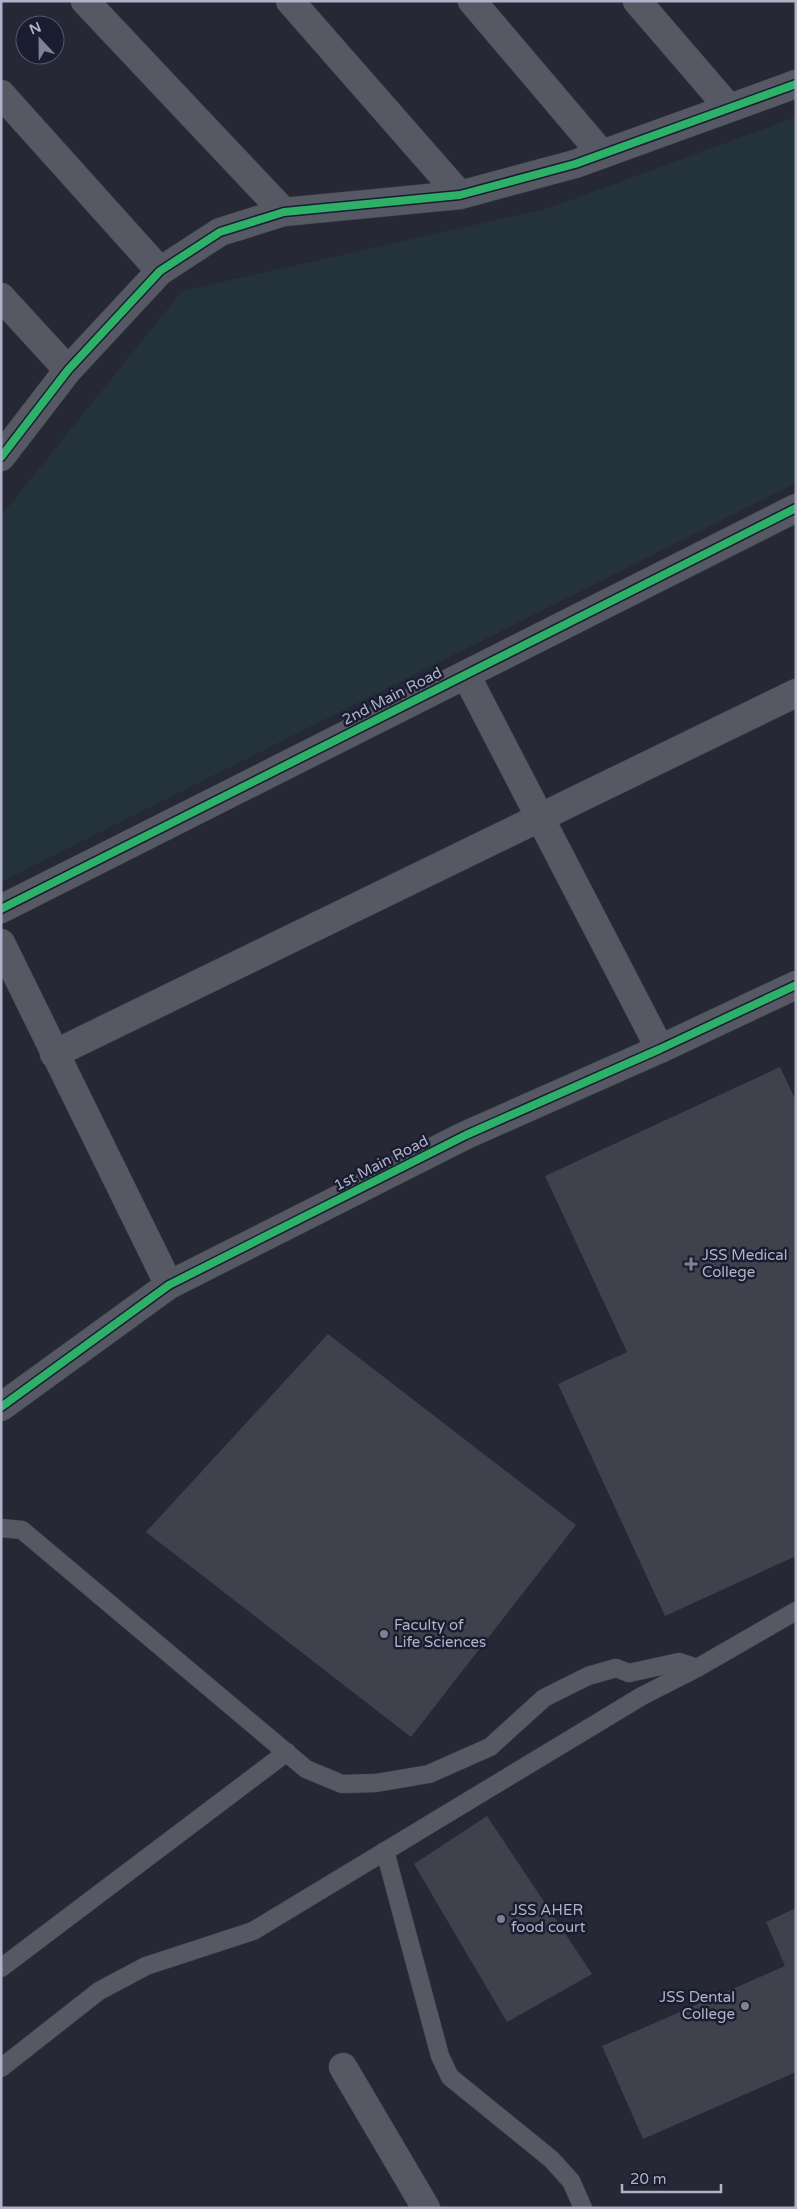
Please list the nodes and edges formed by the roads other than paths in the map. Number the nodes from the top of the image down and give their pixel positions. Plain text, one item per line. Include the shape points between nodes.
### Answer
1 (85, 1) edge
2 (290, 1) edge
3 (472, 1) edge
4 (636, 1) edge
5 (796, 84) edge
6 (1, 94) edge
7 (729, 108) junction
8 (601, 153) junction
9 (460, 195) junction
10 (284, 212) junction
11 (160, 270) junction
12 (1, 297) edge
13 (68, 370) junction
14 (1, 457) edge
15 (796, 508) edge
16 (466, 675) junction
17 (796, 693) edge
18 (540, 818) junction
19 (1, 909) edge
20 (1, 944) edge
21 (796, 985) edge
22 (660, 1050) junction
23 (54, 1054) junction
24 (170, 1285) junction
25 (1, 1406) edge
26 (1, 1528) edge
27 (796, 1610) edge
28 (697, 1668) junction
29 (287, 1752) junction
30 (385, 1851) junction
31 (1, 1968) edge
32 (343, 2067) dead end
33 (1, 2068) edge
34 (426, 2208) edge
35 (584, 2208) edge

1 - 10 street
2 - 9 street
3 - 8 street
4 - 7 street
5 - 7 street
6 - 11 street
7 - 8 street
8 - 9 street via 575,164
9 - 10 street
10 - 11 street via 220,232
11 - 13 street
12 - 13 street
13 - 14 street
15 - 16 street, 2nd Main Road
16 - 18 street
16 - 19 street, 2nd Main Road
17 - 18 street
18 - 22 street
18 - 23 street
20 - 23 street
21 - 22 street, 1st Main Road
22 - 24 street, 1st Main Road via 466,1135
23 - 24 street
24 - 25 street, 1st Main Road
26 - 29 lane via 22,1530
27 - 28 lane
28 - 29 lane via 679,1662 628,1673 616,1668 588,1676 544,1698 490,1747 429,1774 376,1783 342,1784 306,1769
28 - 30 lane via 642,1696
29 - 31 lane
30 - 33 lane via 253,1931 146,1966 99,1991
30 - 35 lane via 440,2056 450,2077 552,2159 571,2182
32 - 34 street

